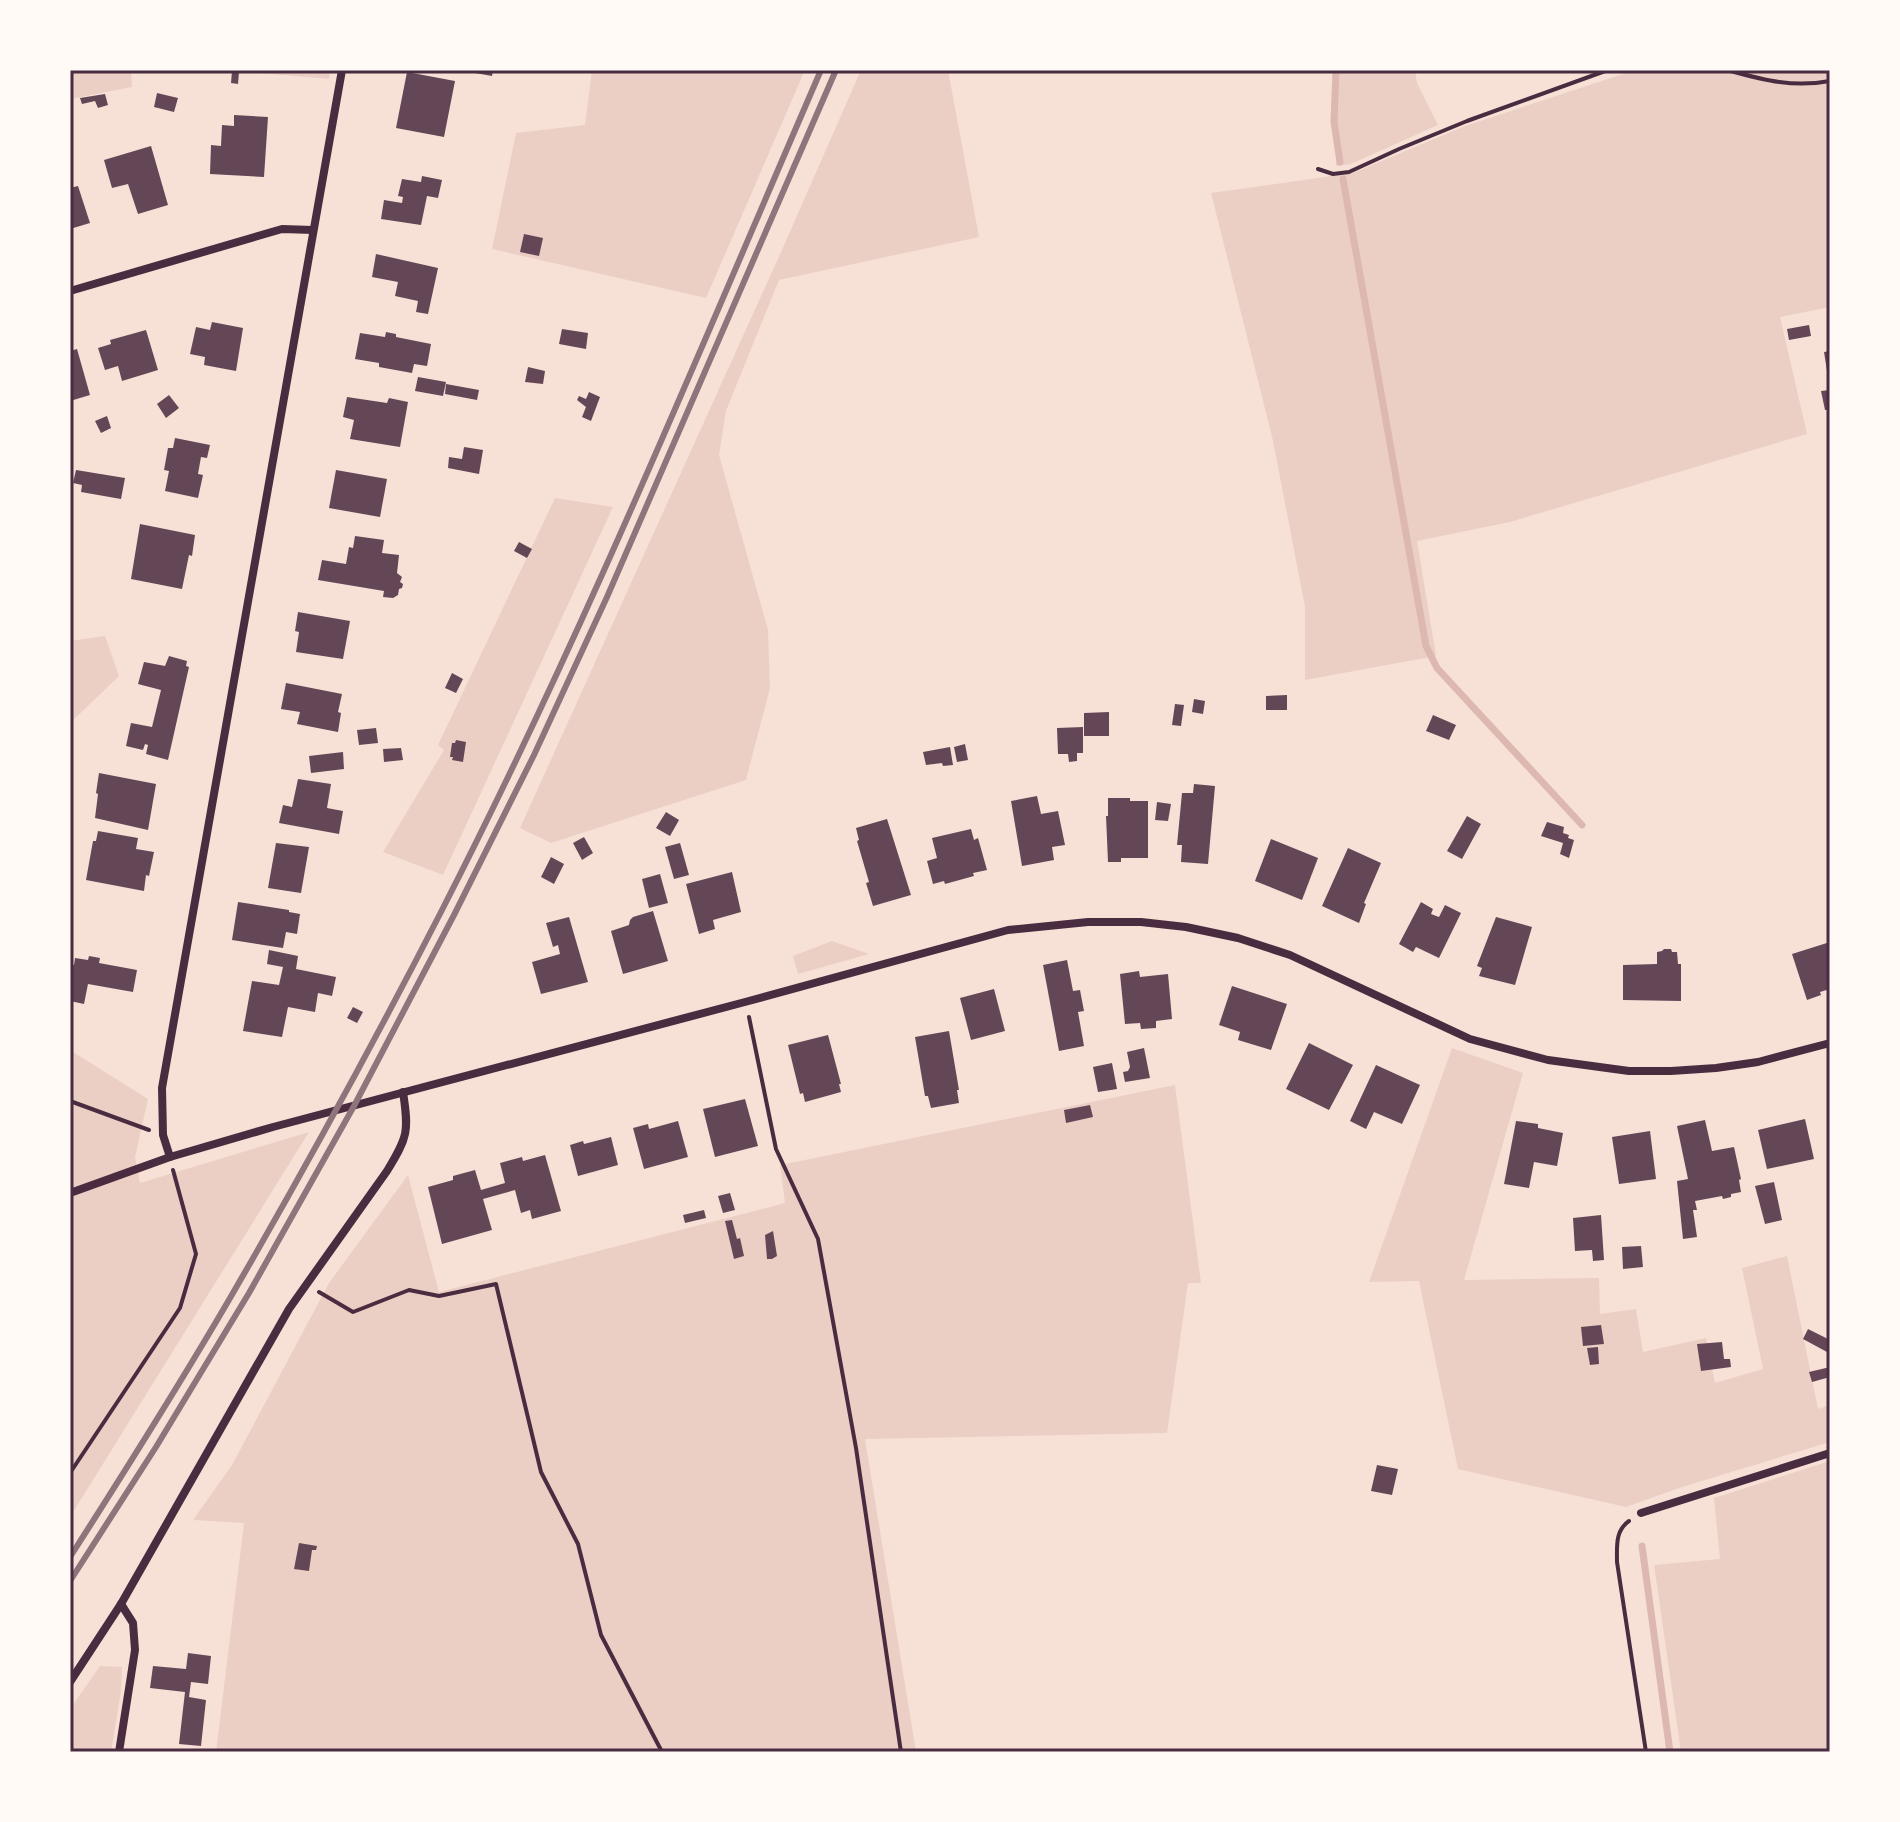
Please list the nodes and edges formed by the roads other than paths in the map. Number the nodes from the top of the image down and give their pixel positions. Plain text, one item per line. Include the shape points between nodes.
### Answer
1 (342, 70) edge
2 (313, 230) junction
3 (70, 291) edge
4 (1830, 1043) edge
5 (403, 1092) junction
6 (170, 1157) junction
7 (70, 1193) edge
8 (1830, 1453) edge
9 (1641, 1513) road end
10 (121, 1604) junction
11 (70, 1682) edge
12 (119, 1752) edge

1 - 2 street
2 - 3 street via 282,229
2 - 6 street via 162,1088 163,1135
4 - 5 street via 1758,1062 1671,1071 1548,1060 1470,1039 1290,955 1238,938 1141,922 1088,922 1008,930
5 - 6 street
5 - 10 street via 408,1124 401,1147 289,1309
6 - 7 street
8 - 9 street
10 - 11 street
10 - 12 street via 133,1623 135,1650

